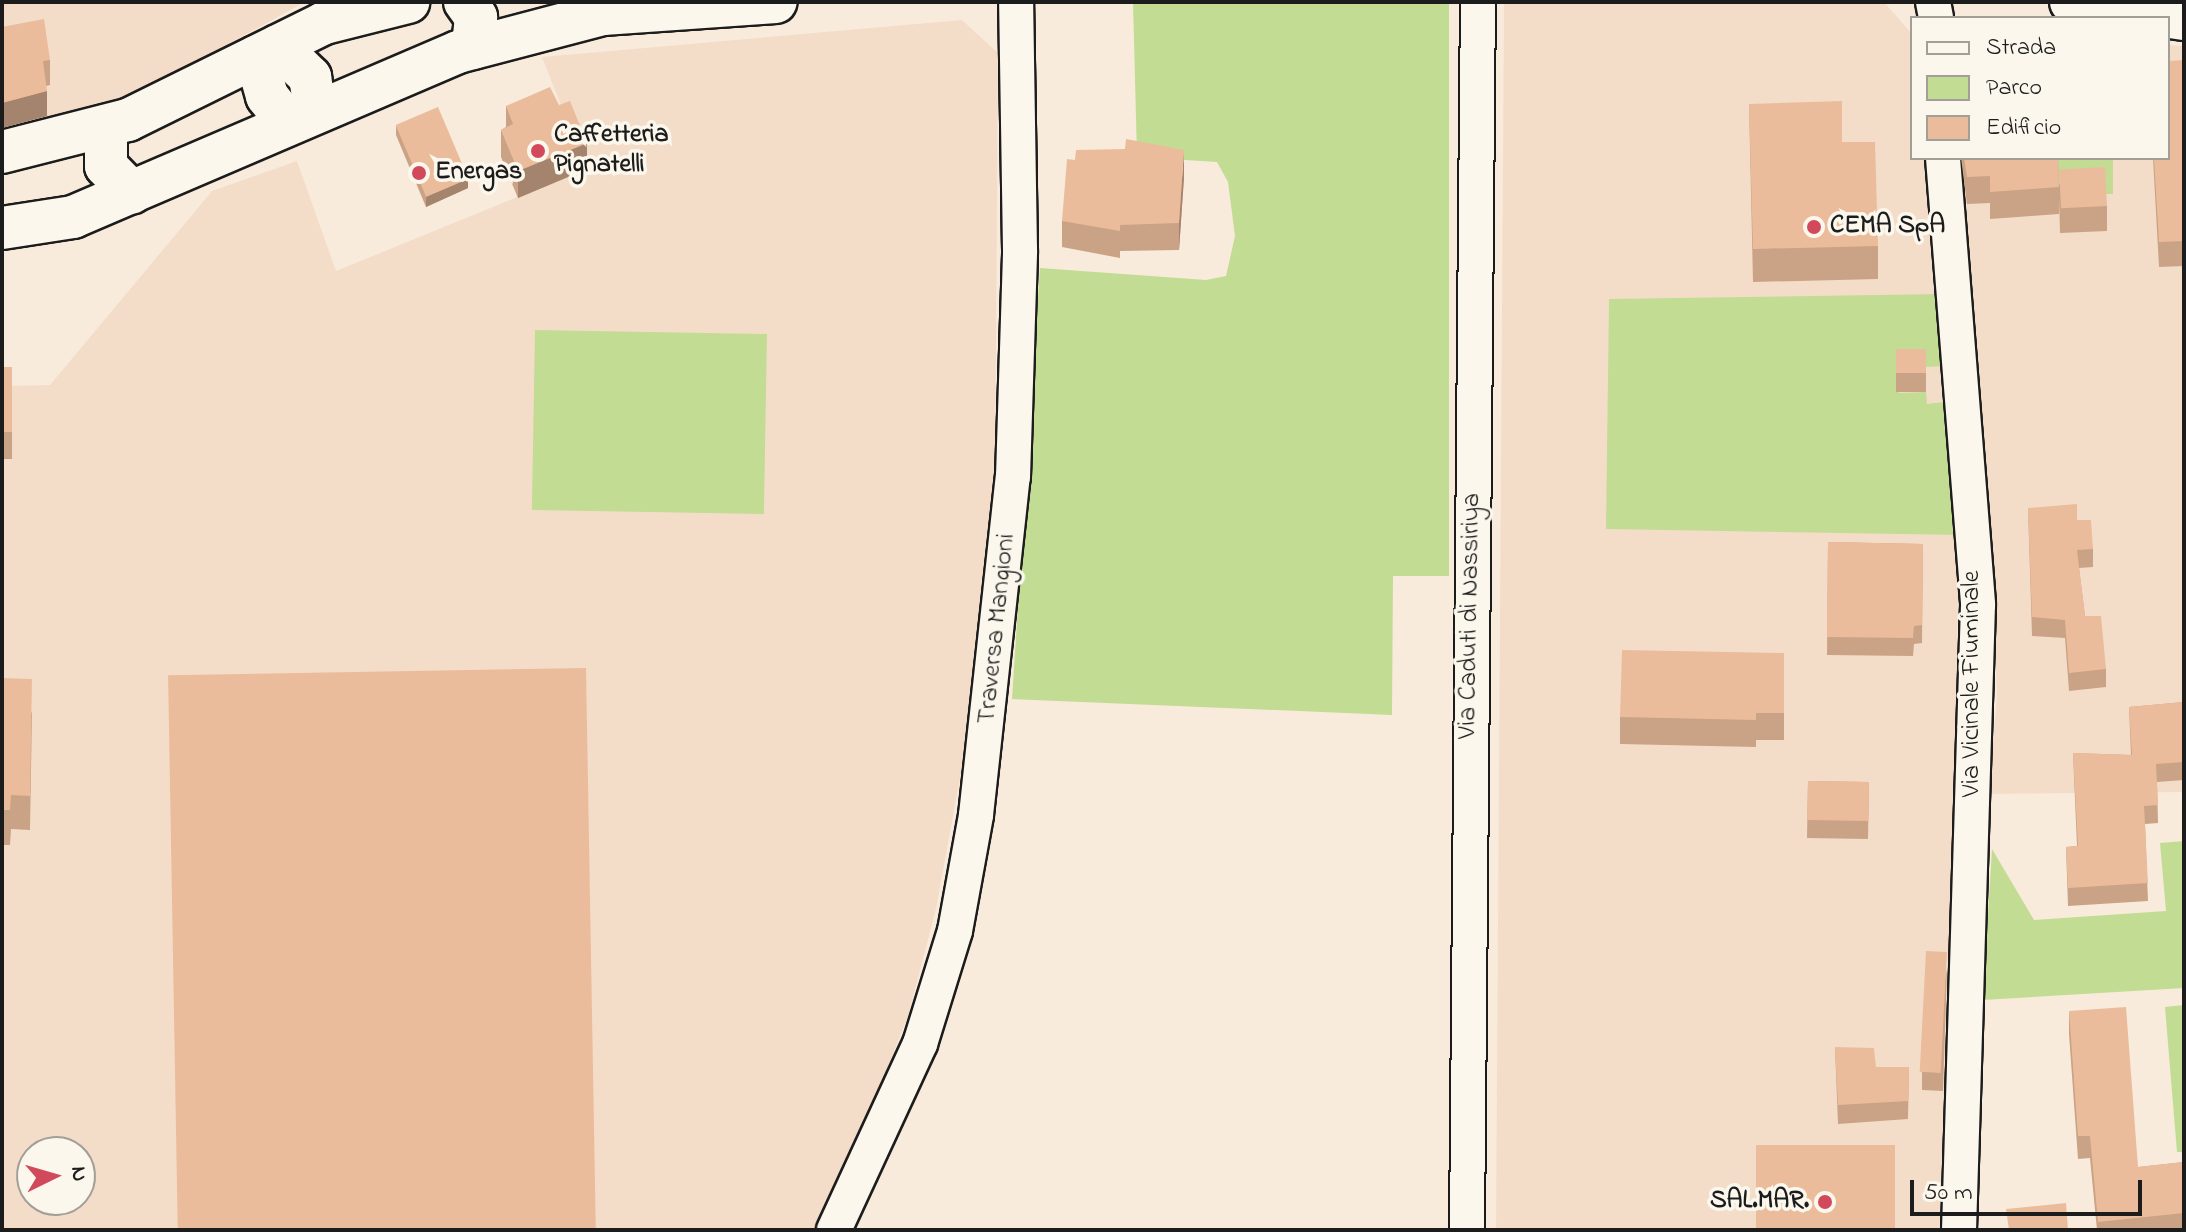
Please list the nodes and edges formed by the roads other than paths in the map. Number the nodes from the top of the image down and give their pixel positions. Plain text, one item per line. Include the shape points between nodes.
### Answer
1 (408, 2) edge
2 (423, 2) edge
3 (465, 2) edge
4 (776, 2) edge
5 (1016, 2) edge
6 (1478, 2) edge
7 (2071, 2) edge
8 (692, 5) edge
9 (2164, 16) edge
10 (267, 51) junction
11 (454, 55) junction
12 (301, 117) junction
13 (123, 120) junction
14 (2, 152) edge
15 (1943, 160) edge
16 (146, 187) junction
17 (2, 228) edge
18 (1960, 1220) edge
19 (834, 1230) edge
20 (1467, 1230) edge

1 - 10 street via 324,23
2 - 11 street via 417,34
3 - 11 street via 476,17
4 - 8 street
5 - 19 street, Traversa Mangioni via 1020,250 1013,477 976,815 955,931 920,1044
6 - 20 street, Via Caduti di Nassiriya
7 - 9 street
8 - 11 street via 603,14
10 - 12 street via 267,96
10 - 13 street
11 - 12 street
12 - 16 street
13 - 14 street
13 - 16 street via 162,146
13 - 16 street via 106,166
15 - 18 street, Via Vicinale Fiuminale via 1978,605
16 - 17 street via 73,217

